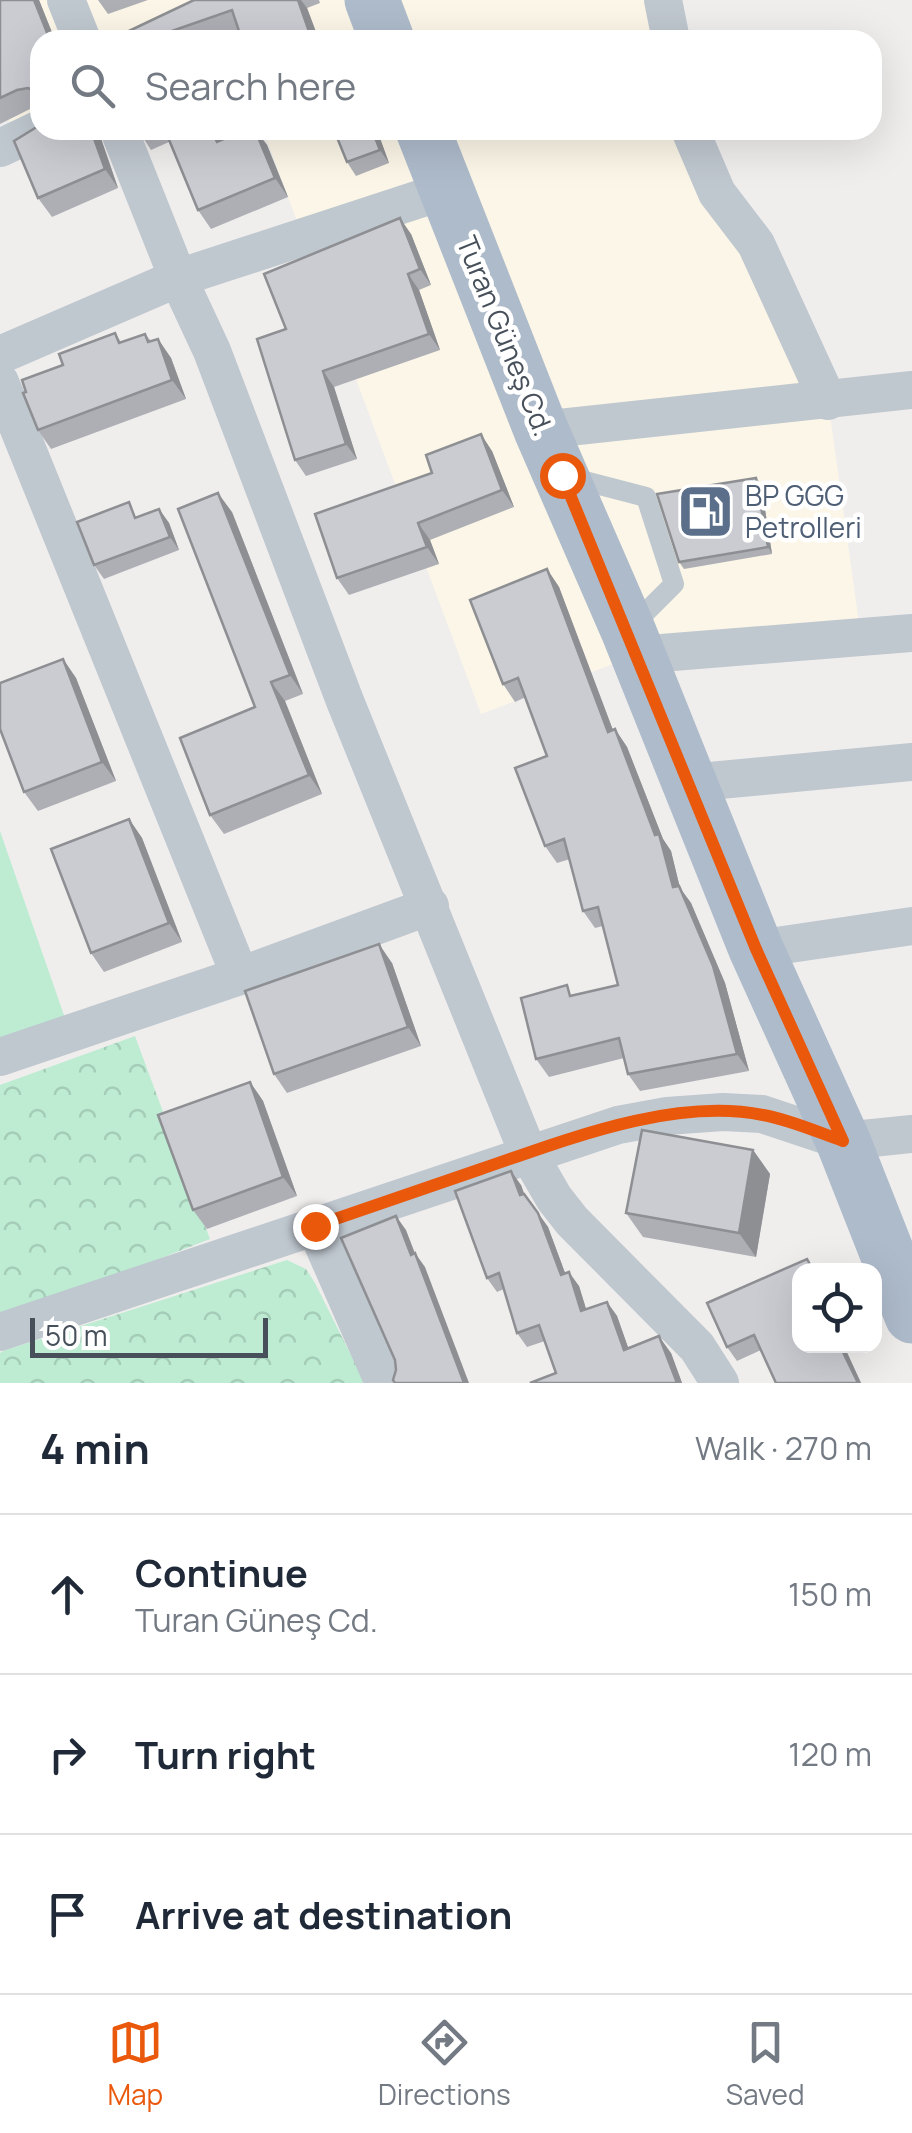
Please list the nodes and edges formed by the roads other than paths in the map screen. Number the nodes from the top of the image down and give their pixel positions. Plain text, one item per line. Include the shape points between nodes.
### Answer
1 (66, 0) edge
2 (372, 0) edge
3 (663, 0) edge
4 (78, 30) edge
5 (384, 30) edge
6 (669, 30) edge
7 (30, 134) edge
8 (123, 140) edge
9 (427, 140) edge
10 (694, 140) edge
11 (0, 148) edge
12 (447, 190) junction
13 (178, 278) junction
14 (0, 355) edge
15 (0, 382) edge
16 (912, 390) edge
17 (828, 400) junction
18 (552, 452) junction
19 (912, 632) edge
20 (632, 643) junction
21 (912, 762) edge
22 (688, 783) junction
23 (430, 906) junction
24 (912, 926) edge
25 (756, 949) junction
26 (240, 976) junction
27 (0, 1057) edge
28 (912, 1134) edge
29 (843, 1141) junction
30 (528, 1153) junction
31 (315, 1226) junction
32 (912, 1316) edge
33 (0, 1332) edge
34 (384, 1383) edge
35 (720, 1383) edge

1 - 4 street
2 - 5 main road
3 - 6 street
7 - 11 street
8 - 13 street
9 - 12 main road, Turan Güneş Cd.
10 - 17 street via 717,193 756,244
12 - 13 street
12 - 18 main road, Turan Güneş Cd.
13 - 14 street
13 - 23 street
15 - 26 street
16 - 17 street
17 - 18 street
18 - 20 main road, Turan Güneş Cd.
19 - 20 street
20 - 22 main road, Turan Güneş Cd.
21 - 22 street
22 - 25 main road, Turan Güneş Cd.
23 - 26 street
23 - 30 street
24 - 25 street
25 - 29 main road, Turan Güneş Cd.
26 - 27 street
28 - 29 street
29 - 30 street via 762,1114 723,1112 618,1125
29 - 32 main road, Turan Güneş Cd.
30 - 31 street
30 - 35 street via 572,1221 697,1347
31 - 33 street
31 - 34 street

